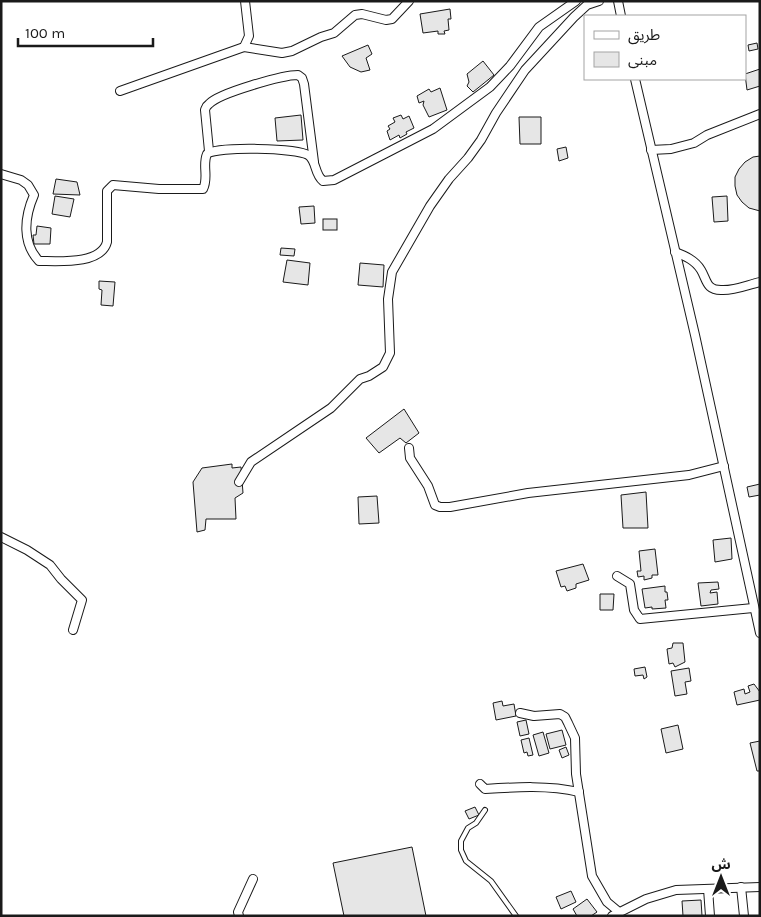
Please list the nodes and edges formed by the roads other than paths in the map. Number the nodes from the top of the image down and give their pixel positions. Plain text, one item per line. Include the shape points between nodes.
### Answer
1 (245, 1) edge
2 (410, 1) edge
3 (576, 1) edge
4 (599, 1) edge
5 (618, 1) edge
6 (621, 15) edge
7 (244, 47) junction
8 (636, 80) edge
9 (120, 92) dead end
10 (760, 114) edge
11 (652, 150) junction
12 (209, 151) junction
13 (314, 162) junction
14 (1, 174) edge
15 (676, 252) junction
16 (760, 282) edge
17 (409, 448) dead end
18 (724, 466) junction
19 (239, 482) dead end
20 (1, 537) edge
21 (617, 576) dead end
22 (753, 608) junction
23 (72, 630) dead end
24 (760, 633) edge
25 (520, 714) dead end
26 (480, 784) dead end
27 (579, 792) junction
28 (484, 810) dead end
29 (253, 879) dead end
30 (741, 887) junction
31 (760, 887) edge
32 (708, 889) junction
33 (615, 914) edge
34 (239, 916) edge
35 (516, 916) edge
36 (710, 916) edge
37 (744, 916) edge

1 - 7 street via 249,36
2 - 7 street via 392,19 355,15 338,30 292,51 282,53
3 - 13 street via 539,27 490,87 433,129 334,180 323,181
4 - 19 street via 587,5 574,17 525,70 482,140 448,179 430,206 392,272 388,299 390,353 383,367 360,379 331,408 251,462
5 - 6 street
7 - 9 street
8 - 11 street
10 - 11 street via 694,143
11 - 15 street
12 - 13 street via 228,148 291,150 308,155
12 - 13 street via 206,105 224,95 274,79 298,76 304,84
12 - 14 street via 205,161 204,189 113,185 107,192 106,248 97,256 65,261 39,261 32,253 25,233 34,195 21,180
15 - 16 street via 692,260 702,270 707,285 712,289 730,290
15 - 18 street
17 - 18 street via 410,458 428,486 435,505 440,507 561,488 689,475
18 - 22 street
20 - 23 street via 50,565 82,600
21 - 22 street via 630,584 634,610 640,620
22 - 24 street
25 - 27 street via 560,714 565,717 574,738
26 - 27 street via 484,789 540,788
27 - 33 street via 592,876
28 - 35 lane via 476,823 468,828 461,841 461,850 466,861 491,881
29 - 34 street
30 - 31 street
30 - 32 street
30 - 37 street
32 - 33 street via 662,893
32 - 36 street

